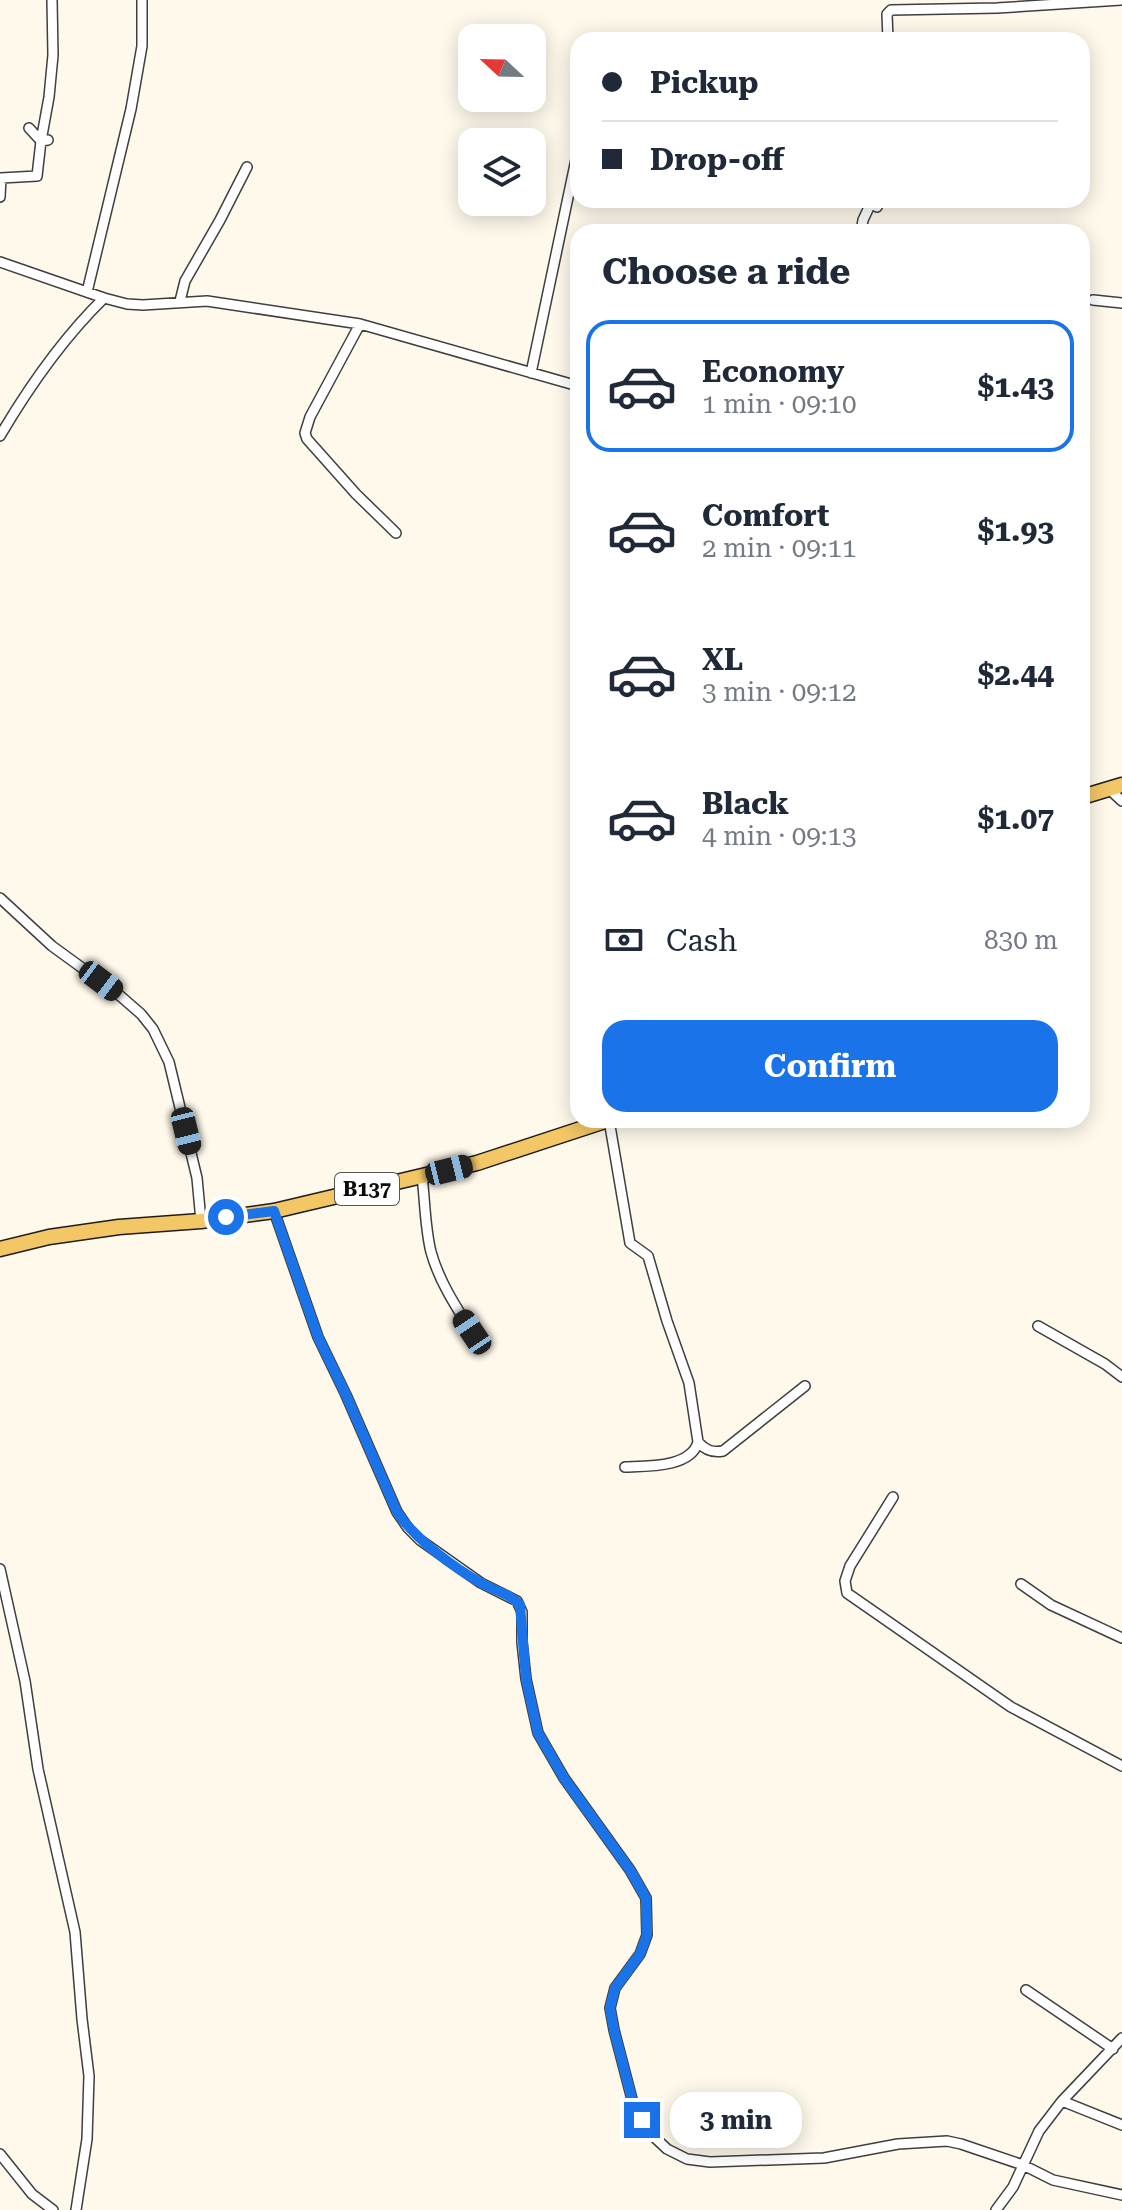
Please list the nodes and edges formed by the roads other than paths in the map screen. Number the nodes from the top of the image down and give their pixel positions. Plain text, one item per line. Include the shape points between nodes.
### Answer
1 (52, 0) edge
2 (144, 0) edge
3 (1121, 0) edge
4 (888, 32) edge
5 (29, 128) dead end
6 (45, 141) junction
7 (247, 167) dead end
8 (570, 188) edge
9 (0, 197) edge
10 (0, 262) edge
11 (87, 292) junction
12 (104, 298) junction
13 (1093, 300) dead end
14 (180, 301) junction
15 (1122, 303) edge
16 (360, 324) junction
17 (531, 373) junction
18 (570, 384) edge
19 (0, 436) edge
20 (396, 533) dead end
21 (1116, 788) edge
22 (1090, 795) edge
23 (1122, 801) edge
24 (0, 898) edge
25 (584, 1128) edge
26 (610, 1128) edge
27 (422, 1176) junction
28 (274, 1211) junction
29 (201, 1221) junction
30 (0, 1249) edge
31 (1038, 1326) dead end
32 (472, 1332) dead end
33 (1122, 1377) edge
34 (805, 1386) dead end
35 (698, 1442) junction
36 (625, 1467) dead end
37 (893, 1497) dead end
38 (0, 1569) edge
39 (1021, 1584) dead end
40 (1122, 1638) edge
41 (1122, 1766) edge
42 (1026, 1990) dead end
43 (1122, 2038) edge
44 (1113, 2049) junction
45 (1062, 2101) junction
46 (1122, 2125) edge
47 (0, 2154) edge
48 (1023, 2165) junction
49 (1122, 2195) edge
50 (53, 2210) edge
51 (76, 2210) edge
52 (996, 2210) edge

1 - 6 street
2 - 11 street via 131,109
3 - 4 street via 891,10
5 - 6 street
6 - 9 street via 37,176 1,178
7 - 14 street via 185,281
8 - 17 street
10 - 11 street
11 - 12 street
12 - 14 street via 143,305
12 - 19 street via 61,343
13 - 15 street
14 - 16 street
16 - 17 street
16 - 20 street via 305,433
17 - 18 street
21 - 22 main road
21 - 23 street
24 - 29 street via 153,1029 169,1062 197,1178
25 - 27 main road, B137
26 - 35 street via 630,1243 648,1256 689,1383
27 - 28 main road, B137
27 - 32 street via 436,1268
28 - 29 main road, B137
28 - 48 street via 318,1337 397,1512 420,1540 520,1605 526,1679 538,1733 646,1898 647,1935 615,1988 610,2008 633,2103 651,2134 687,2159 710,2162 824,2158 947,2141
29 - 30 main road, B137 via 119,1227
31 - 33 street
34 - 35 street via 723,1451 704,1449
35 - 36 street via 689,1455 672,1463
37 - 41 street via 850,1566 847,1593 1011,1707
38 - 51 street via 75,1932 89,2076 87,2139
39 - 40 street via 1051,1605
42 - 44 street
43 - 44 street
44 - 45 street
45 - 46 street
45 - 48 street via 1039,2131
47 - 50 street via 32,2194
48 - 49 street via 1053,2180
48 - 52 street

